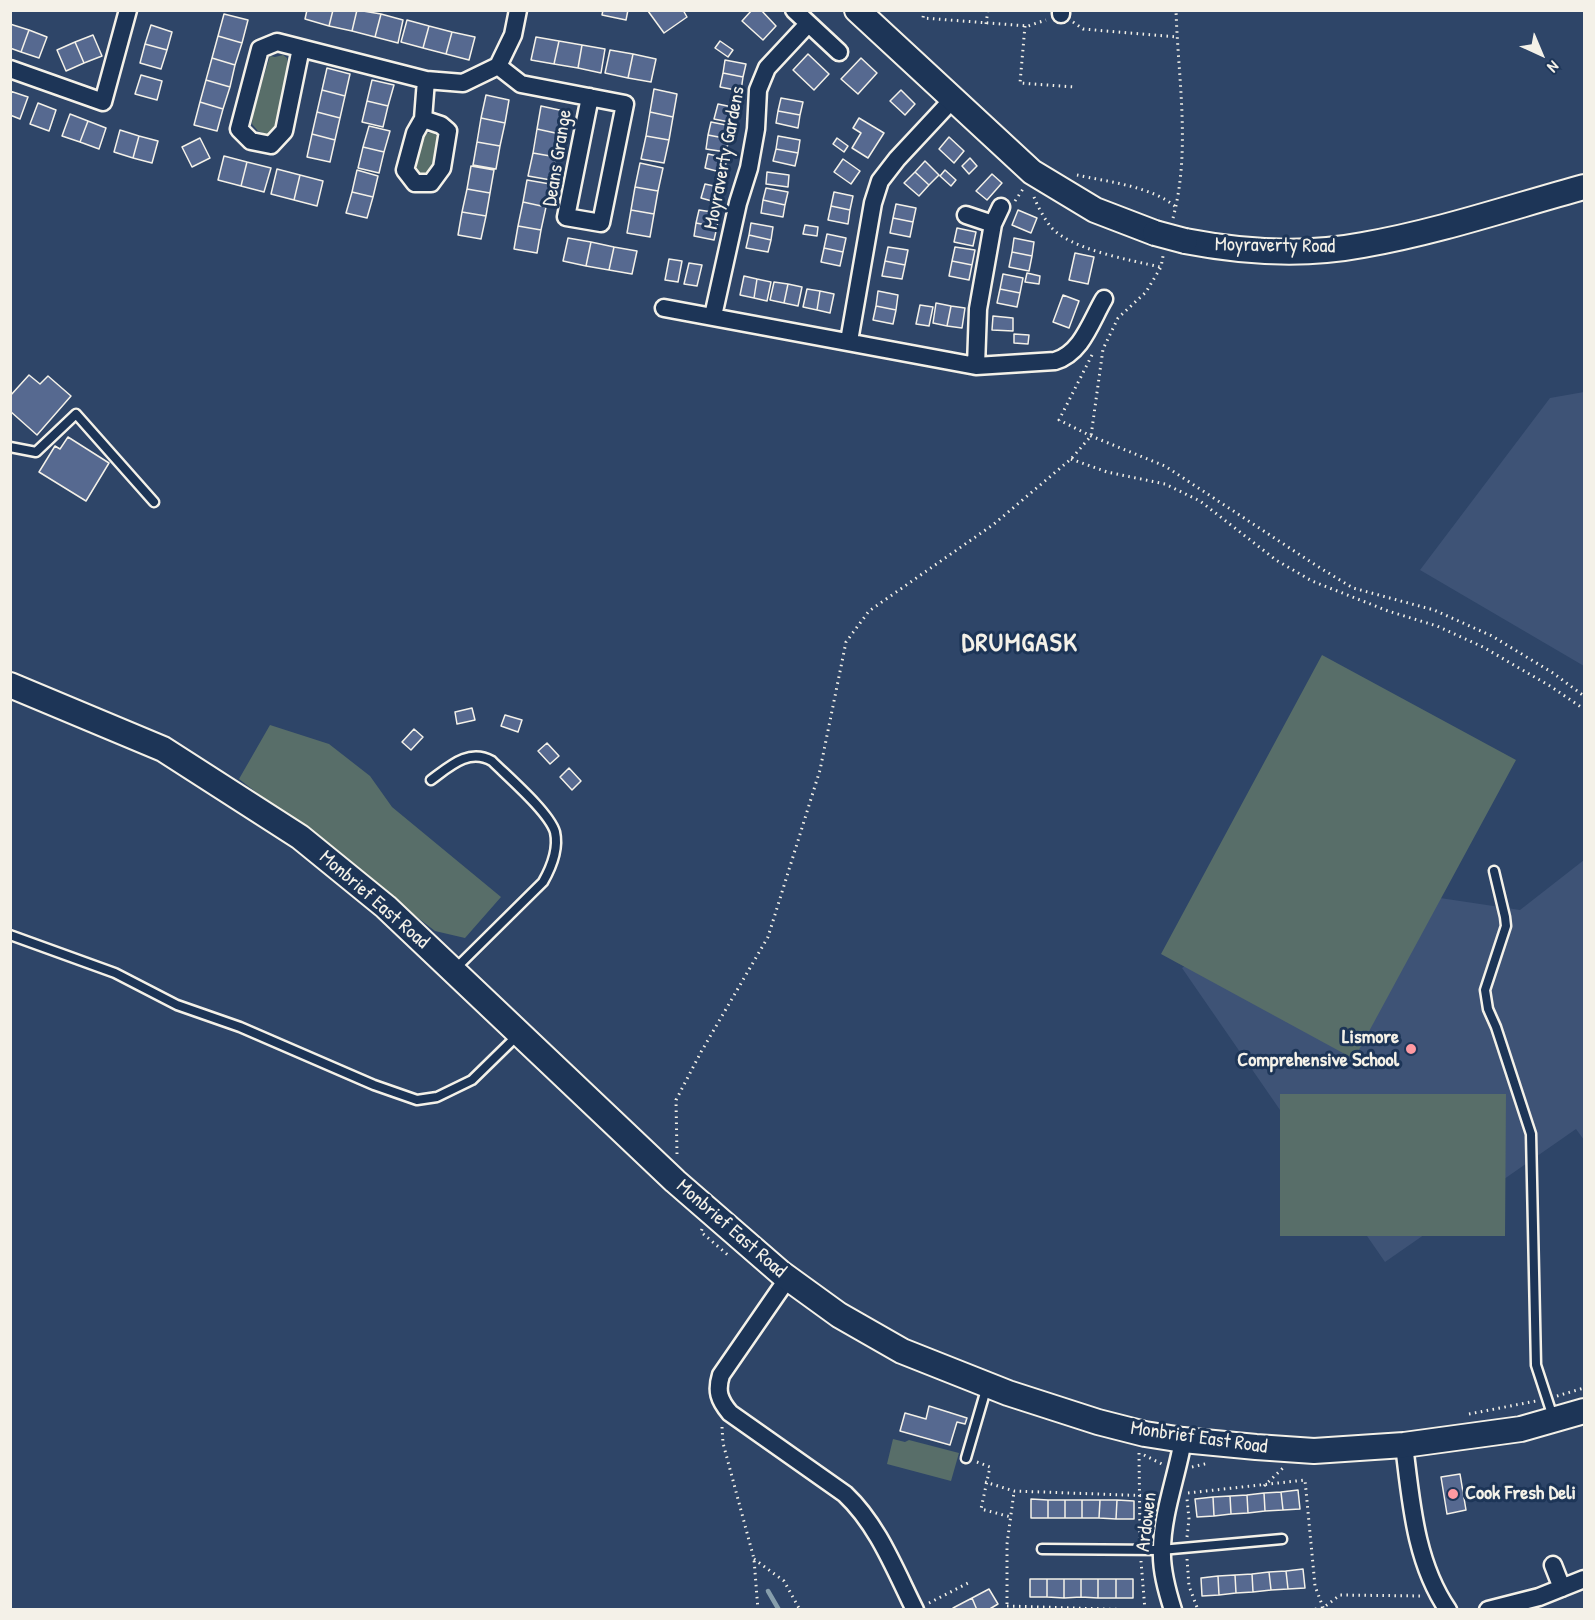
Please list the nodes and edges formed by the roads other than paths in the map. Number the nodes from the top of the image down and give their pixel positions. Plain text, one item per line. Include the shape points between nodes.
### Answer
1 (128, 10) edge
2 (518, 10) edge
3 (794, 10) edge
4 (857, 10) edge
5 (808, 24) junction
6 (301, 48) junction
7 (839, 52) dead end
8 (498, 66) junction
9 (10, 69) edge
10 (426, 80) junction
11 (590, 97) junction
12 (952, 100) junction
13 (423, 119) dead end
14 (1584, 187) edge
15 (1001, 207) dead end
16 (966, 215) dead end
17 (993, 224) junction
18 (1104, 299) dead end
19 (664, 308) dead end
20 (713, 316) junction
21 (849, 341) junction
22 (976, 366) junction
23 (10, 447) edge
24 (154, 502) dead end
25 (10, 685) edge
26 (431, 780) dead end
27 (1494, 872) dead end
28 (10, 935) edge
29 (454, 971) junction
30 (520, 1032) junction
31 (788, 1278) junction
32 (987, 1384) junction
33 (1551, 1409) junction
34 (1584, 1411) edge
35 (1183, 1440) junction
36 (1404, 1445) junction
37 (966, 1458) road end
38 (1282, 1539) dead end
39 (1042, 1549) dead end
40 (1161, 1551) junction
41 (1553, 1565) dead end
42 (1584, 1579) edge
43 (1562, 1588) junction
44 (921, 1607) edge
45 (1173, 1610) edge
46 (1448, 1610) edge
47 (1488, 1610) edge

1 - 9 street via 103,102
2 - 8 street via 513,35
3 - 5 street
4 - 12 street, Moyraverty Road
5 - 7 street
5 - 20 street, Moyraverty Gardens via 767,69 758,90 749,168
6 - 6 street via 277,42 260,49 239,129 251,141 271,145 284,131
6 - 10 street
8 - 10 street via 463,83
8 - 11 street, Deans Grange via 521,84
10 - 13 street
11 - 11 street, Deans Grange via 625,104 601,224 566,217
12 - 14 street, Moyraverty Road, bridge via 1032,172 1095,210 1155,233 1210,246 1256,250 1361,246
12 - 21 street via 880,182
15 - 17 street
16 - 17 street
17 - 22 street via 978,309
18 - 22 street via 1076,350 1066,358 1055,362
19 - 20 street
20 - 21 street
21 - 22 street
23 - 24 lane via 36,452 75,414
25 - 29 street, Monbrief East Road via 163,749 280,824 386,907
26 - 29 lane via 466,757 482,755 546,815 555,832 552,865 543,882
27 - 33 lane via 1506,926 1485,990 1488,1009 1532,1134 1536,1365
28 - 30 lane via 115,973 177,1005 417,1100 437,1097 472,1080
29 - 30 street, Monbrief East Road
30 - 31 street, Monbrief East Road via 675,1181
31 - 32 street, Monbrief East Road via 839,1315 903,1351
31 - 44 street via 720,1375 720,1402 857,1506
32 - 35 street, Monbrief East Road via 1098,1422
32 - 37 lane
33 - 34 street, Monbrief East Road
33 - 36 street, Monbrief East Road via 1521,1428
35 - 36 street, Monbrief East Road via 1314,1451
35 - 40 street, Ardowen
36 - 46 street via 1424,1560
38 - 40 lane
39 - 40 lane
40 - 45 street, Ardowen
41 - 43 street
42 - 43 street
43 - 47 street

